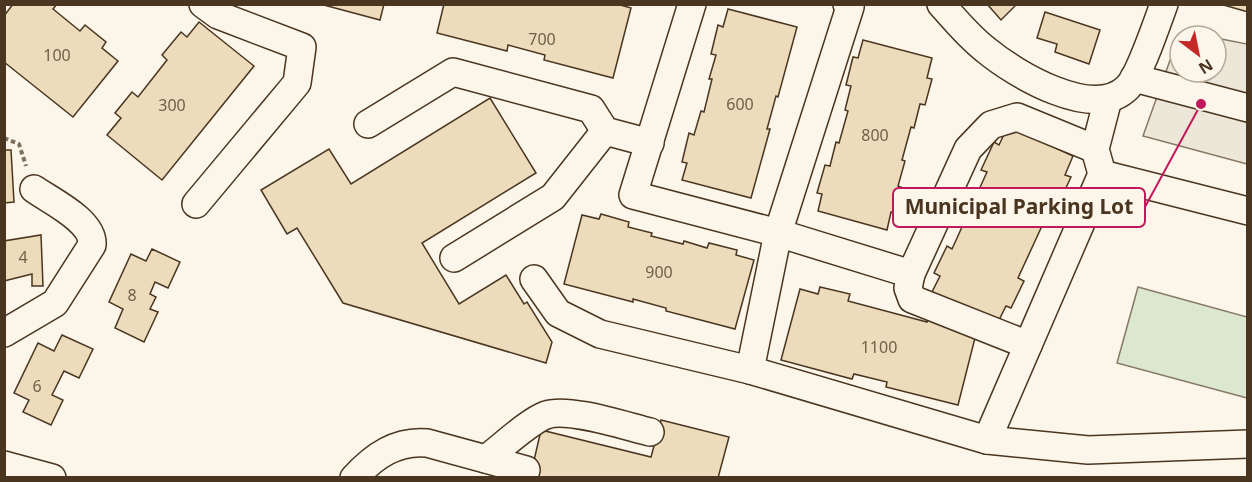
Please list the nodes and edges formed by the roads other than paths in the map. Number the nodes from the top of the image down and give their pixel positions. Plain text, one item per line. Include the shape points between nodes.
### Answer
1 (203, 4) edge
2 (692, 4) edge
3 (847, 4) edge
4 (940, 4) edge
5 (1164, 4) edge
6 (1134, 78) junction
7 (1108, 99) junction
8 (1248, 108) edge
9 (368, 124) dead end
10 (605, 131) junction
11 (650, 143) junction
12 (1099, 162) junction
13 (34, 189) road end
14 (196, 204) dead end
15 (1248, 211) edge
16 (778, 233) junction
17 (454, 258) dead end
18 (911, 274) junction
19 (534, 279) dead end
20 (4, 333) edge
21 (1028, 345) junction
22 (750, 370) junction
23 (650, 432) dead end
24 (987, 440) junction
25 (1248, 444) edge
26 (486, 459) junction
27 (7, 470) edge
28 (526, 470) dead end
29 (52, 477) edge
30 (354, 477) edge

1 - 14 street via 218,15 303,47 297,83
2 - 11 street
3 - 16 street via 850,7
4 - 7 street via 985,49 1023,75 1085,99
5 - 6 street
6 - 7 street via 1124,91
6 - 8 street
7 - 12 street
9 - 10 street via 453,72 591,109
10 - 11 street
10 - 17 street via 553,196
11 - 16 street via 633,195
12 - 15 street
12 - 18 street via 1017,117 991,125 968,149
12 - 21 street
13 - 20 street via 85,225 92,245 57,300
16 - 18 street
16 - 22 street
18 - 21 street via 908,288 912,299
19 - 22 street via 558,313 600,334
21 - 24 street
22 - 24 street
23 - 26 street via 566,413 550,414
24 - 25 street via 1088,450
26 - 28 street
26 - 30 street via 427,443 406,443 387,450
27 - 29 street

